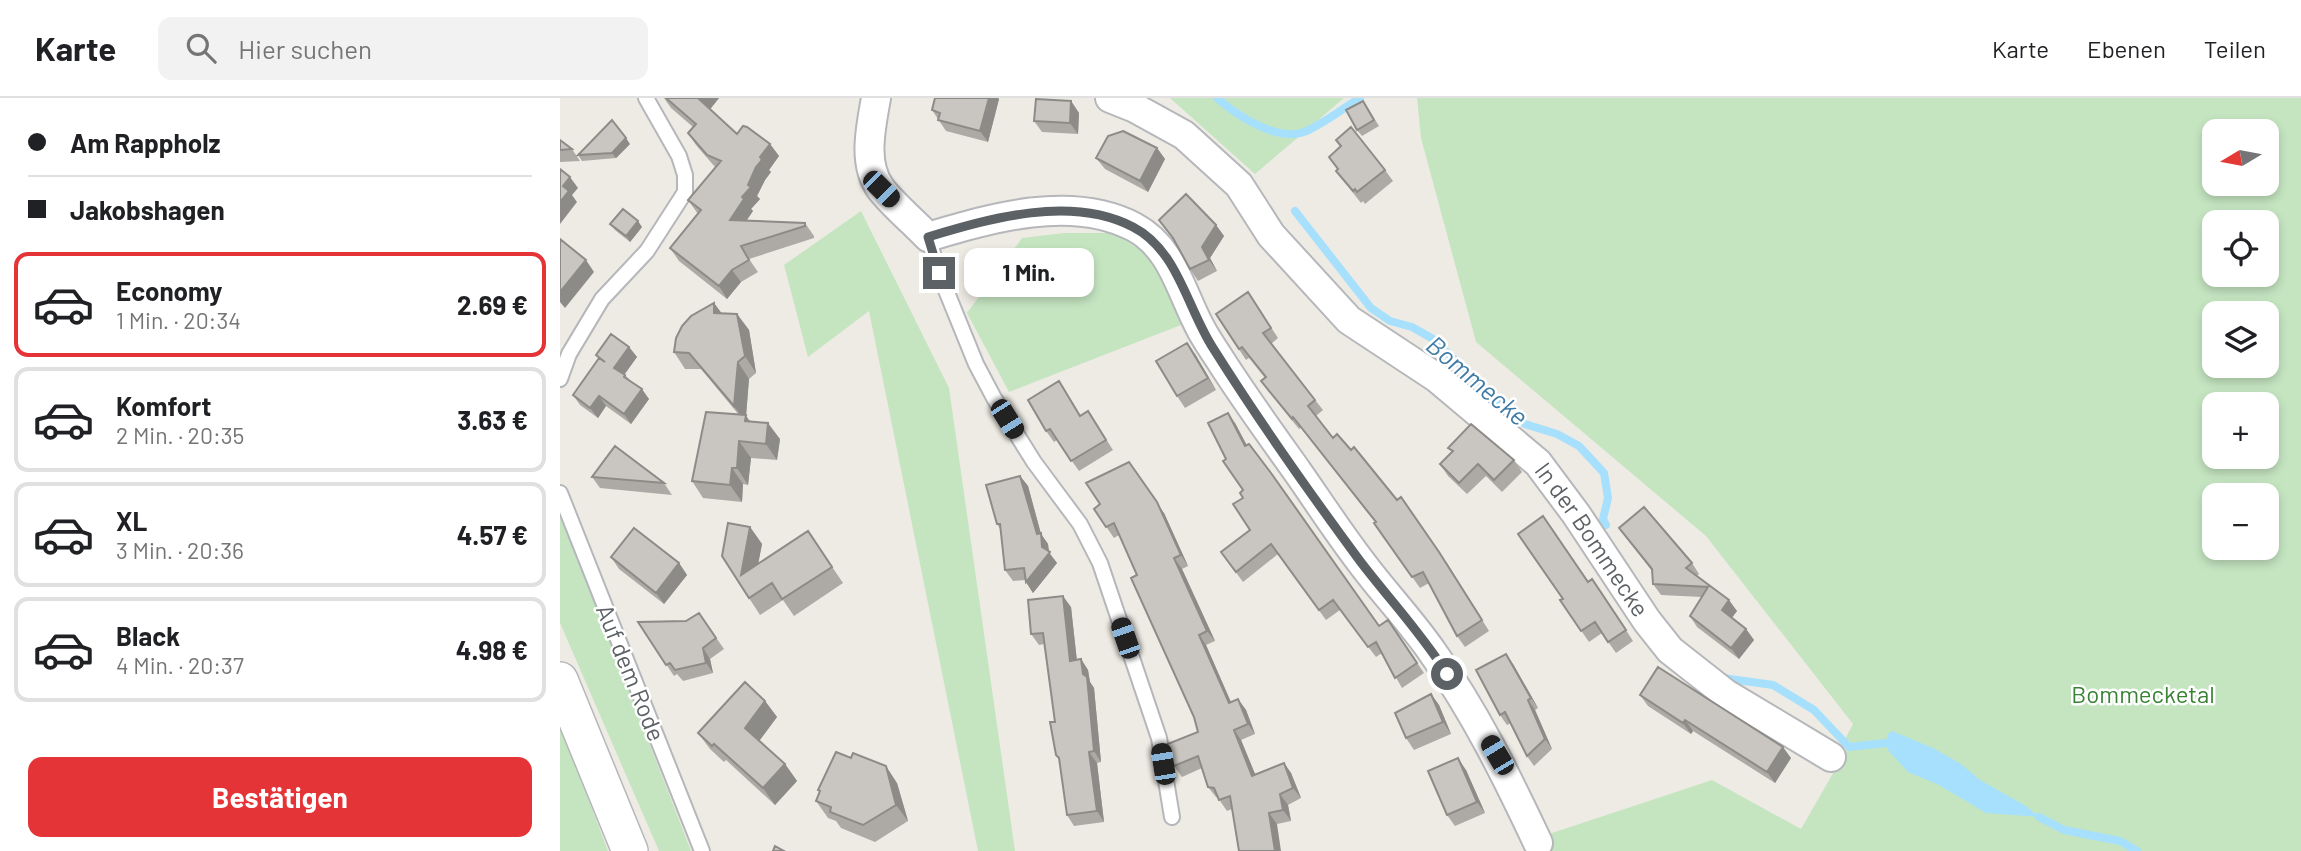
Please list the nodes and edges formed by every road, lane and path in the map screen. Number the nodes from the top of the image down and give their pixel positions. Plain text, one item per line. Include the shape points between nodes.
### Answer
1 (646, 98) edge
2 (876, 98) edge
3 (1110, 98) edge
4 (928, 237) junction
5 (560, 379) edge
6 (560, 493) edge
7 (560, 680) edge
8 (1830, 757) dead end
9 (1172, 817) dead end
10 (1538, 843) dead end
11 (630, 851) edge
12 (702, 851) edge

1 - 5 lane via 679,156 685,192 647,251 602,299 569,354
2 - 4 street via 870,142 872,171 881,189
3 - 8 street, In der Bommecke via 1184,135 1238,184 1271,235 1349,320 1437,378 1538,463 1670,650 1726,694
4 - 9 lane via 976,364 1034,462 1080,524 1100,563 1159,738
4 - 10 street via 1038,211 1071,210 1112,217 1156,243 1233,381 1360,561 1433,652 1497,755
6 - 12 lane, Auf dem Rode
7 - 11 street

